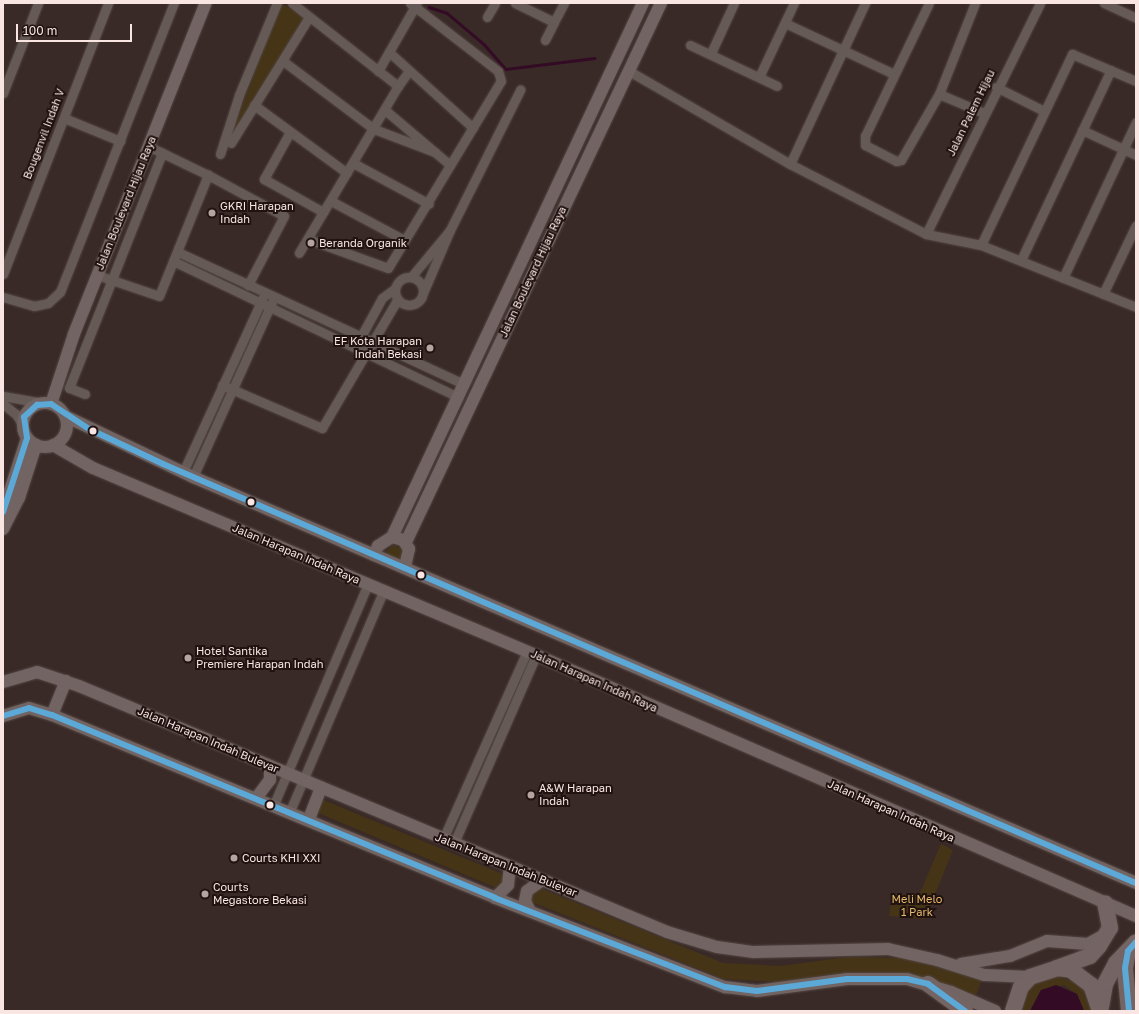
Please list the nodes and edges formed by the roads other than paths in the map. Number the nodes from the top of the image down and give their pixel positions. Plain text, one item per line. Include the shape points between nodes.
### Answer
1 (38, 3) edge
2 (108, 3) edge
3 (174, 3) edge
4 (206, 3) edge
5 (277, 3) edge
6 (292, 3) edge
7 (494, 3) edge
8 (515, 3) edge
9 (564, 3) edge
10 (643, 3) edge
11 (661, 3) edge
12 (734, 3) edge
13 (794, 3) edge
14 (865, 3) edge
15 (929, 3) edge
16 (976, 3) edge
17 (1040, 3) edge
18 (1104, 3) edge
19 (414, 4) edge
20 (309, 16) junction
21 (487, 18) dead end
22 (1136, 18) edge
23 (554, 22) junction
24 (785, 23) junction
25 (545, 40) dead end
26 (690, 44) dead end
27 (842, 49) junction
28 (389, 52) junction
29 (711, 53) junction
30 (283, 61) junction
31 (1112, 70) junction
32 (378, 71) junction
33 (409, 71) junction
34 (629, 71) junction
35 (894, 74) junction
36 (759, 77) junction
37 (1136, 81) edge
38 (398, 86) junction
39 (777, 86) dead end
40 (996, 87) junction
41 (520, 90) dead end
42 (3, 93) edge
43 (939, 94) junction
44 (254, 105) junction
45 (385, 110) junction
46 (1042, 110) junction
47 (984, 113) junction
48 (64, 118) junction
49 (1136, 122) edge
50 (473, 128) junction
51 (374, 129) junction
52 (1082, 130) junction
53 (290, 132) junction
54 (120, 141) junction
55 (231, 143) dead end
56 (148, 146) junction
57 (1123, 149) junction
58 (435, 152) junction
59 (573, 152) junction
60 (162, 153) junction
61 (220, 154) dead end
62 (1136, 155) edge
63 (588, 158) junction
64 (353, 163) junction
65 (790, 164) junction
66 (450, 165) junction
67 (347, 173) junction
68 (208, 175) junction
69 (331, 201) junction
70 (429, 204) junction
71 (323, 212) junction
72 (1136, 225) edge
73 (450, 230) junction
74 (926, 234) junction
75 (308, 239) junction
76 (404, 240) junction
77 (981, 245) junction
78 (178, 252) junction
79 (299, 253) dead end
80 (1021, 260) junction
81 (173, 261) junction
82 (99, 271) junction
83 (3, 274) edge
84 (113, 276) junction
85 (411, 277) junction
86 (1063, 278) junction
87 (248, 285) junction
88 (394, 289) junction
89 (264, 293) junction
90 (423, 293) junction
91 (1103, 294) junction
92 (3, 297) edge
93 (274, 298) junction
94 (397, 300) junction
95 (260, 302) junction
96 (270, 307) junction
97 (1136, 307) edge
98 (359, 337) junction
99 (372, 344) junction
100 (355, 348) junction
101 (368, 354) junction
102 (358, 362) junction
103 (464, 384) junction
104 (222, 385) junction
105 (232, 389) junction
106 (85, 394) dead end
107 (3, 396) edge
108 (456, 400) junction
109 (3, 404) edge
110 (46, 404) junction
111 (468, 409) junction
112 (64, 416) junction
113 (23, 426) junction
114 (89, 429) junction
115 (32, 441) junction
116 (53, 444) junction
117 (72, 456) junction
118 (188, 475) junction
119 (3, 512) edge
120 (3, 529) edge
121 (392, 537) junction
122 (406, 542) junction
123 (374, 555) junction
124 (405, 567) junction
125 (368, 584) junction
126 (384, 590) junction
127 (532, 653) junction
128 (3, 682) edge
129 (64, 686) junction
130 (54, 711) junction
131 (3, 716) edge
132 (270, 766) junction
133 (287, 773) junction
134 (303, 779) junction
135 (321, 787) junction
136 (257, 797) junction
137 (274, 804) junction
138 (290, 811) junction
139 (309, 819) junction
140 (448, 841) junction
141 (510, 866) junction
142 (542, 880) junction
143 (1136, 883) edge
144 (495, 898) junction
145 (1105, 903) junction
146 (530, 911) junction
147 (1136, 916) edge
148 (1109, 931) junction
149 (1132, 946) edge
150 (954, 964) junction
151 (1057, 968) junction
152 (1030, 977) junction
153 (928, 984) junction
154 (965, 1011) edge
155 (995, 1011) edge
156 (1013, 1011) edge
157 (1100, 1011) edge
158 (1129, 1011) edge

1 - 42 street
2 - 48 street, Bougenvil Indah V
3 - 54 street
4 - 56 street, Jalan Boulevard Hijau Raya
5 - 61 street via 238,95
6 - 20 street
7 - 21 street
8 - 23 street
9 - 23 street
10 - 59 street, Jalan Boulevard Hijau Raya
11 - 34 street, Jalan Boulevard Hijau Raya
12 - 29 street
13 - 24 street
14 - 27 street
15 - 35 street
16 - 43 street
17 - 40 street, Jalan Palem Hijau
18 - 22 street
19 - 28 street
19 - 50 street via 501,76
20 - 30 street
20 - 32 street
23 - 25 street
24 - 27 street
24 - 36 street
26 - 29 street
27 - 35 street
27 - 65 street
28 - 32 street
28 - 33 street
29 - 36 street
30 - 44 street
30 - 51 street
31 - 37 street
31 - 46 street via 1072,54
31 - 52 street
32 - 38 street
33 - 38 street
33 - 50 street
34 - 63 street, Jalan Boulevard Hijau Raya
34 - 65 street
35 - 43 street via 864,141 896,161 902,160
36 - 39 street
38 - 45 street
40 - 46 street
40 - 47 street, Jalan Palem Hijau
41 - 73 street
43 - 47 street
44 - 53 street
44 - 55 street
45 - 51 street
45 - 58 street
46 - 77 street
47 - 74 street, Jalan Palem Hijau
48 - 54 street
48 - 83 street, Bougenvil Indah V
49 - 57 street
50 - 66 street
51 - 58 street
51 - 64 street
52 - 57 street
52 - 80 street
53 - 67 street
53 - 71 street via 264,179
54 - 92 street via 58,296 41,306 29,307
56 - 60 street
56 - 82 street, Jalan Boulevard Hijau Raya
57 - 62 street
57 - 86 street
58 - 66 street
59 - 63 street
59 - 103 street, Jalan Boulevard Hijau Raya
60 - 68 street
60 - 84 street
63 - 111 street, Jalan Boulevard Hijau Raya
64 - 67 street
64 - 70 street
65 - 74 street
66 - 70 street
67 - 69 street
68 - 78 street
68 - 87 street via 284,216
69 - 71 street
69 - 76 street
70 - 76 street
71 - 75 street
72 - 91 street
73 - 85 street
73 - 90 street
74 - 77 street
75 - 76 street via 385,269
75 - 79 street
77 - 80 street
78 - 81 street
78 - 87 street
80 - 86 street
81 - 84 street via 159,296
81 - 95 street
82 - 84 street
82 - 110 street, Jalan Boulevard Hijau Raya
84 - 106 street via 69,388
85 - 88 street via 400,280
85 - 90 street via 420,282
86 - 91 street
87 - 89 street
88 - 94 street
88 - 98 street via 382,298
89 - 93 street
89 - 95 street
90 - 94 street via 413,305
91 - 97 street
93 - 96 street
93 - 98 street
94 - 99 street
95 - 96 street
95 - 104 street
96 - 100 street
96 - 105 street
98 - 99 street
98 - 100 street
99 - 101 street
99 - 103 street
100 - 101 street
100 - 102 street
101 - 102 street
101 - 108 street
102 - 105 street via 320,428
103 - 108 street, Jalan Boulevard Hijau Raya
104 - 105 street
104 - 118 street
105 - 118 street
107 - 110 street
108 - 111 street
108 - 121 street, Jalan Boulevard Hijau Raya
109 - 113 street via 16,414
110 - 112 street
110 - 113 street via 26,413
111 - 122 street, Jalan Boulevard Hijau Raya
112 - 114 street
112 - 116 street via 66,430
113 - 115 street
114 - 117 street via 75,430 69,435 66,447
114 - 118 street
115 - 116 street
115 - 119 street
115 - 120 street via 20,498
116 - 117 street, Jalan Harapan Indah Raya
117 - 125 street, Jalan Harapan Indah Raya
118 - 123 street
121 - 122 street
121 - 123 street via 378,546
122 - 124 street via 409,549
123 - 124 street
124 - 143 street
125 - 126 street, Jalan Harapan Indah Raya
125 - 133 street
126 - 127 street, Jalan Harapan Indah Raya
126 - 134 street
127 - 140 street
127 - 145 street, Jalan Harapan Indah Raya
128 - 129 street, Jalan Harapan Indah Bulevar via 37,672
129 - 130 street
129 - 132 street, Jalan Harapan Indah Bulevar
130 - 131 street via 29,708
130 - 136 street
132 - 133 street, Jalan Harapan Indah Bulevar
132 - 136 street via 270,780
133 - 134 street, Jalan Harapan Indah Bulevar
133 - 137 street
134 - 135 street, Jalan Harapan Indah Bulevar
134 - 138 street
135 - 139 street
135 - 140 street, Jalan Harapan Indah Bulevar
136 - 137 street
137 - 138 street
138 - 139 street
139 - 144 street
140 - 141 street, Jalan Harapan Indah Bulevar
141 - 142 street, Jalan Harapan Indah Bulevar
141 - 144 street via 508,885
142 - 146 street via 527,891 526,901
142 - 150 street, Jalan Harapan Indah Bulevar via 667,932 717,947 754,952 888,950
144 - 146 street
145 - 147 street, Jalan Harapan Indah Raya
145 - 148 highway via 1111,921
146 - 153 street via 725,987 757,991 866,978 907,979
148 - 150 street via 1095,942 1047,941 989,962
148 - 151 highway via 1090,956
149 - 157 highway via 1116,963 1105,984
149 - 158 highway via 1125,968
150 - 152 street, Jalan Harapan Indah Bulevar via 984,975
151 - 152 highway
151 - 157 highway via 1071,970 1091,985
152 - 156 highway via 1021,987
153 - 154 highway
153 - 155 street

